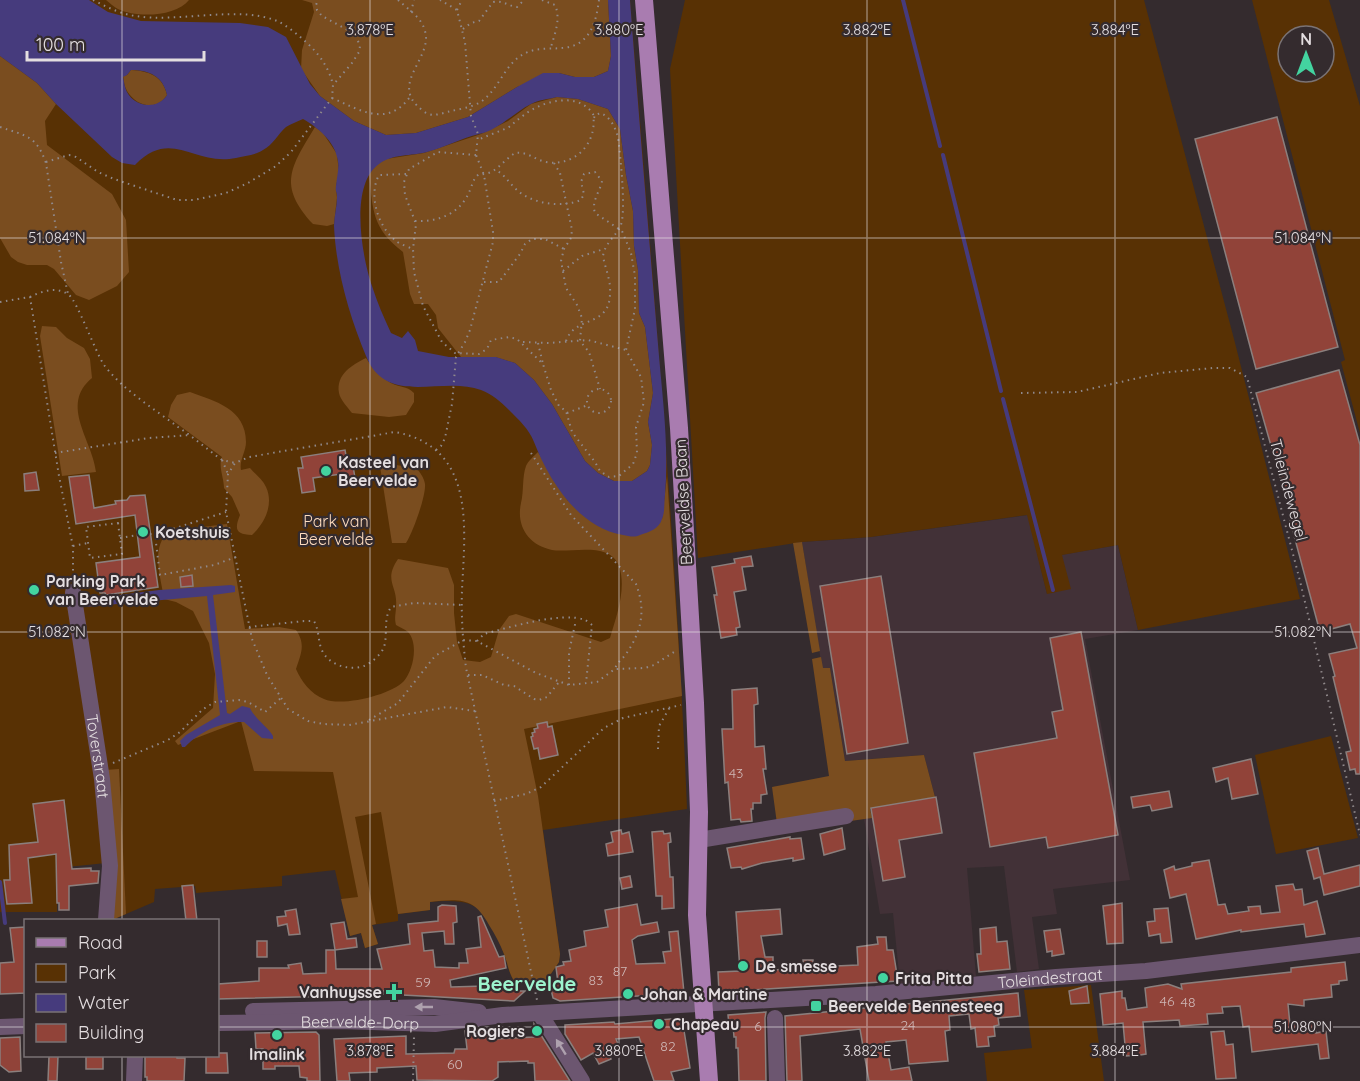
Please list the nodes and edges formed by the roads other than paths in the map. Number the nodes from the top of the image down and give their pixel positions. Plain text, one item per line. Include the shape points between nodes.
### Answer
1 (644, 0) edge
2 (73, 592) road end
3 (846, 816) dead end
4 (699, 840) junction
5 (106, 919) edge
6 (1360, 945) edge
7 (702, 1005) junction
8 (219, 1012) edge
9 (540, 1014) junction
10 (504, 1015) junction
11 (775, 1018) dead end
12 (219, 1023) edge
13 (24, 1026) edge
14 (0, 1027) edge
15 (135, 1057) edge
16 (134, 1081) edge
17 (582, 1081) edge
18 (709, 1081) edge
19 (777, 1081) edge

1 - 4 main road, Beerveldse Baan via 679,428
2 - 5 street, Toverstraat via 101,767 110,866
3 - 4 street
4 - 7 main road, Beerveldse Baan via 697,915
6 - 7 street, Toleindestraat via 1146,971
7 - 9 street, Beervelde-Dorp
7 - 18 main road, Beerveldse Baan
10 -> 8 street, Beervelde-Dorp via 434,1007
9 - 10 street, Beervelde-Dorp
17 -> 9 street
10 - 12 street, Beervelde-Dorp via 435,1024
11 - 19 street
13 - 14 street
15 - 16 street

